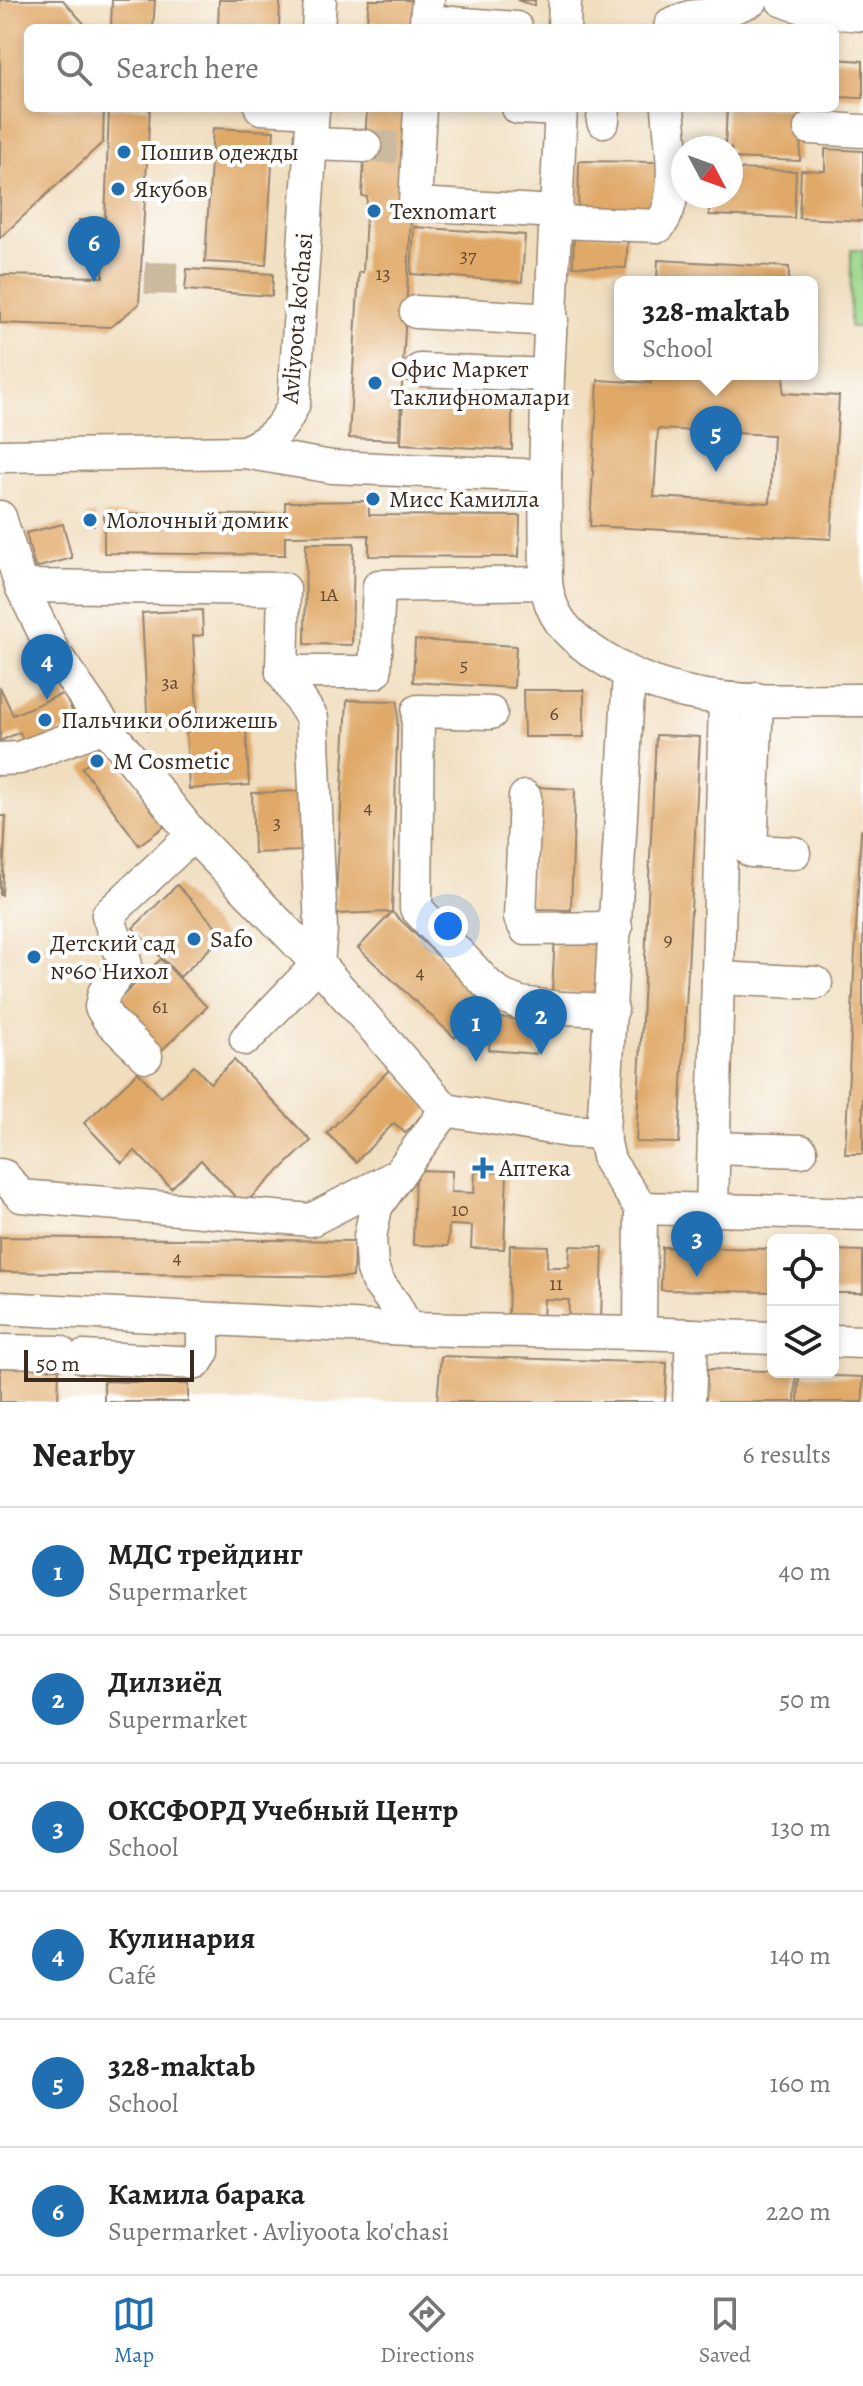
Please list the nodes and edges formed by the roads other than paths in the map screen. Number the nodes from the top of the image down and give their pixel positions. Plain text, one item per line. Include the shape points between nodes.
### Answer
1 (320, 0) edge
2 (428, 0) edge
3 (565, 0) edge
4 (752, 0) edge
5 (782, 0) edge
6 (863, 15) edge
7 (318, 24) edge
8 (465, 24) edge
9 (564, 24) edge
10 (671, 24) edge
11 (313, 112) edge
12 (420, 112) edge
13 (561, 112) edge
14 (668, 112) edge
15 (810, 128) dead end
16 (863, 131) edge
17 (311, 144) junction
18 (365, 146) tunnel mouth
19 (557, 217) junction
20 (416, 312) dead end
21 (552, 320) junction
22 (420, 370) dead end
23 (548, 375) junction
24 (294, 403) junction
25 (244, 452) junction
26 (0, 456) edge
27 (319, 465) junction
28 (545, 476) junction
29 (0, 517) edge
30 (546, 583) junction
31 (21, 586) junction
32 (282, 672) junction
33 (629, 674) junction
34 (725, 699) junction
35 (757, 699) junction
36 (863, 700) edge
37 (491, 713) dead end
38 (105, 726) junction
39 (0, 759) edge
40 (525, 797) dead end
41 (193, 835) junction
42 (794, 853) dead end
43 (616, 928) junction
44 (318, 964) junction
45 (718, 978) junction
46 (816, 983) dead end
47 (612, 1010) junction
48 (246, 1039) dead end
49 (146, 1056) dead end
50 (446, 1110) junction
51 (603, 1133) junction
52 (714, 1148) junction
53 (801, 1151) dead end
54 (0, 1175) edge
55 (398, 1175) junction
56 (641, 1208) junction
57 (712, 1209) junction
58 (863, 1214) edge
59 (0, 1308) edge
60 (203, 1319) junction
61 (408, 1329) junction
62 (640, 1333) junction
63 (692, 1335) junction
64 (767, 1338) edge
65 (839, 1341) edge
66 (863, 1342) edge
67 (0, 1351) edge
68 (689, 1402) edge

1 - 7 street
2 - 8 street via 426,21
3 - 9 street
4 - 10 street
5 - 6 street via 829,13
11 - 17 street, Avliyoota ko'chasi
12 - 19 street via 415,204
13 - 19 street
14 - 19 street via 673,189 667,217 659,226
15 - 16 street
17 - 18 street
17 - 24 street, Avliyoota ko'chasi
19 - 21 street
20 - 21 street
21 - 23 street
22 - 23 street
23 - 28 street
24 - 25 street, Avliyoota ko'chasi via 276,434
24 - 27 street via 297,440
25 - 26 street
25 - 27 street
27 - 28 street
28 - 30 street
29 - 31 street
30 - 32 street via 379,586 375,672
30 - 33 street via 564,629
31 - 32 street via 284,589
31 - 38 street via 53,651
32 - 44 street via 312,718
33 - 34 street via 678,692
33 - 43 street
34 - 35 street
34 - 45 street
35 - 36 street
35 - 42 street via 751,851
37 - 47 street via 418,711 416,908 502,996 520,1003
38 - 39 street via 19,758
38 - 41 street
40 - 43 street via 520,918 526,929
41 - 44 street
41 - 49 street via 108,915 125,961 101,1007
43 - 47 street
44 - 48 street
44 - 50 street
45 - 46 street
45 - 52 street
47 - 51 street
50 - 51 street
50 - 55 street
51 - 56 street via 609,1161
52 - 53 street
52 - 57 street
54 - 55 street via 21,1196 311,1220
55 - 61 street via 376,1207 370,1237 377,1281
56 - 57 street
56 - 62 street
57 - 58 street
59 - 60 street
60 - 61 street
60 - 67 street via 203,1352 196,1363
61 - 62 street
62 - 63 street
63 - 64 street
63 - 68 street
65 - 66 street

